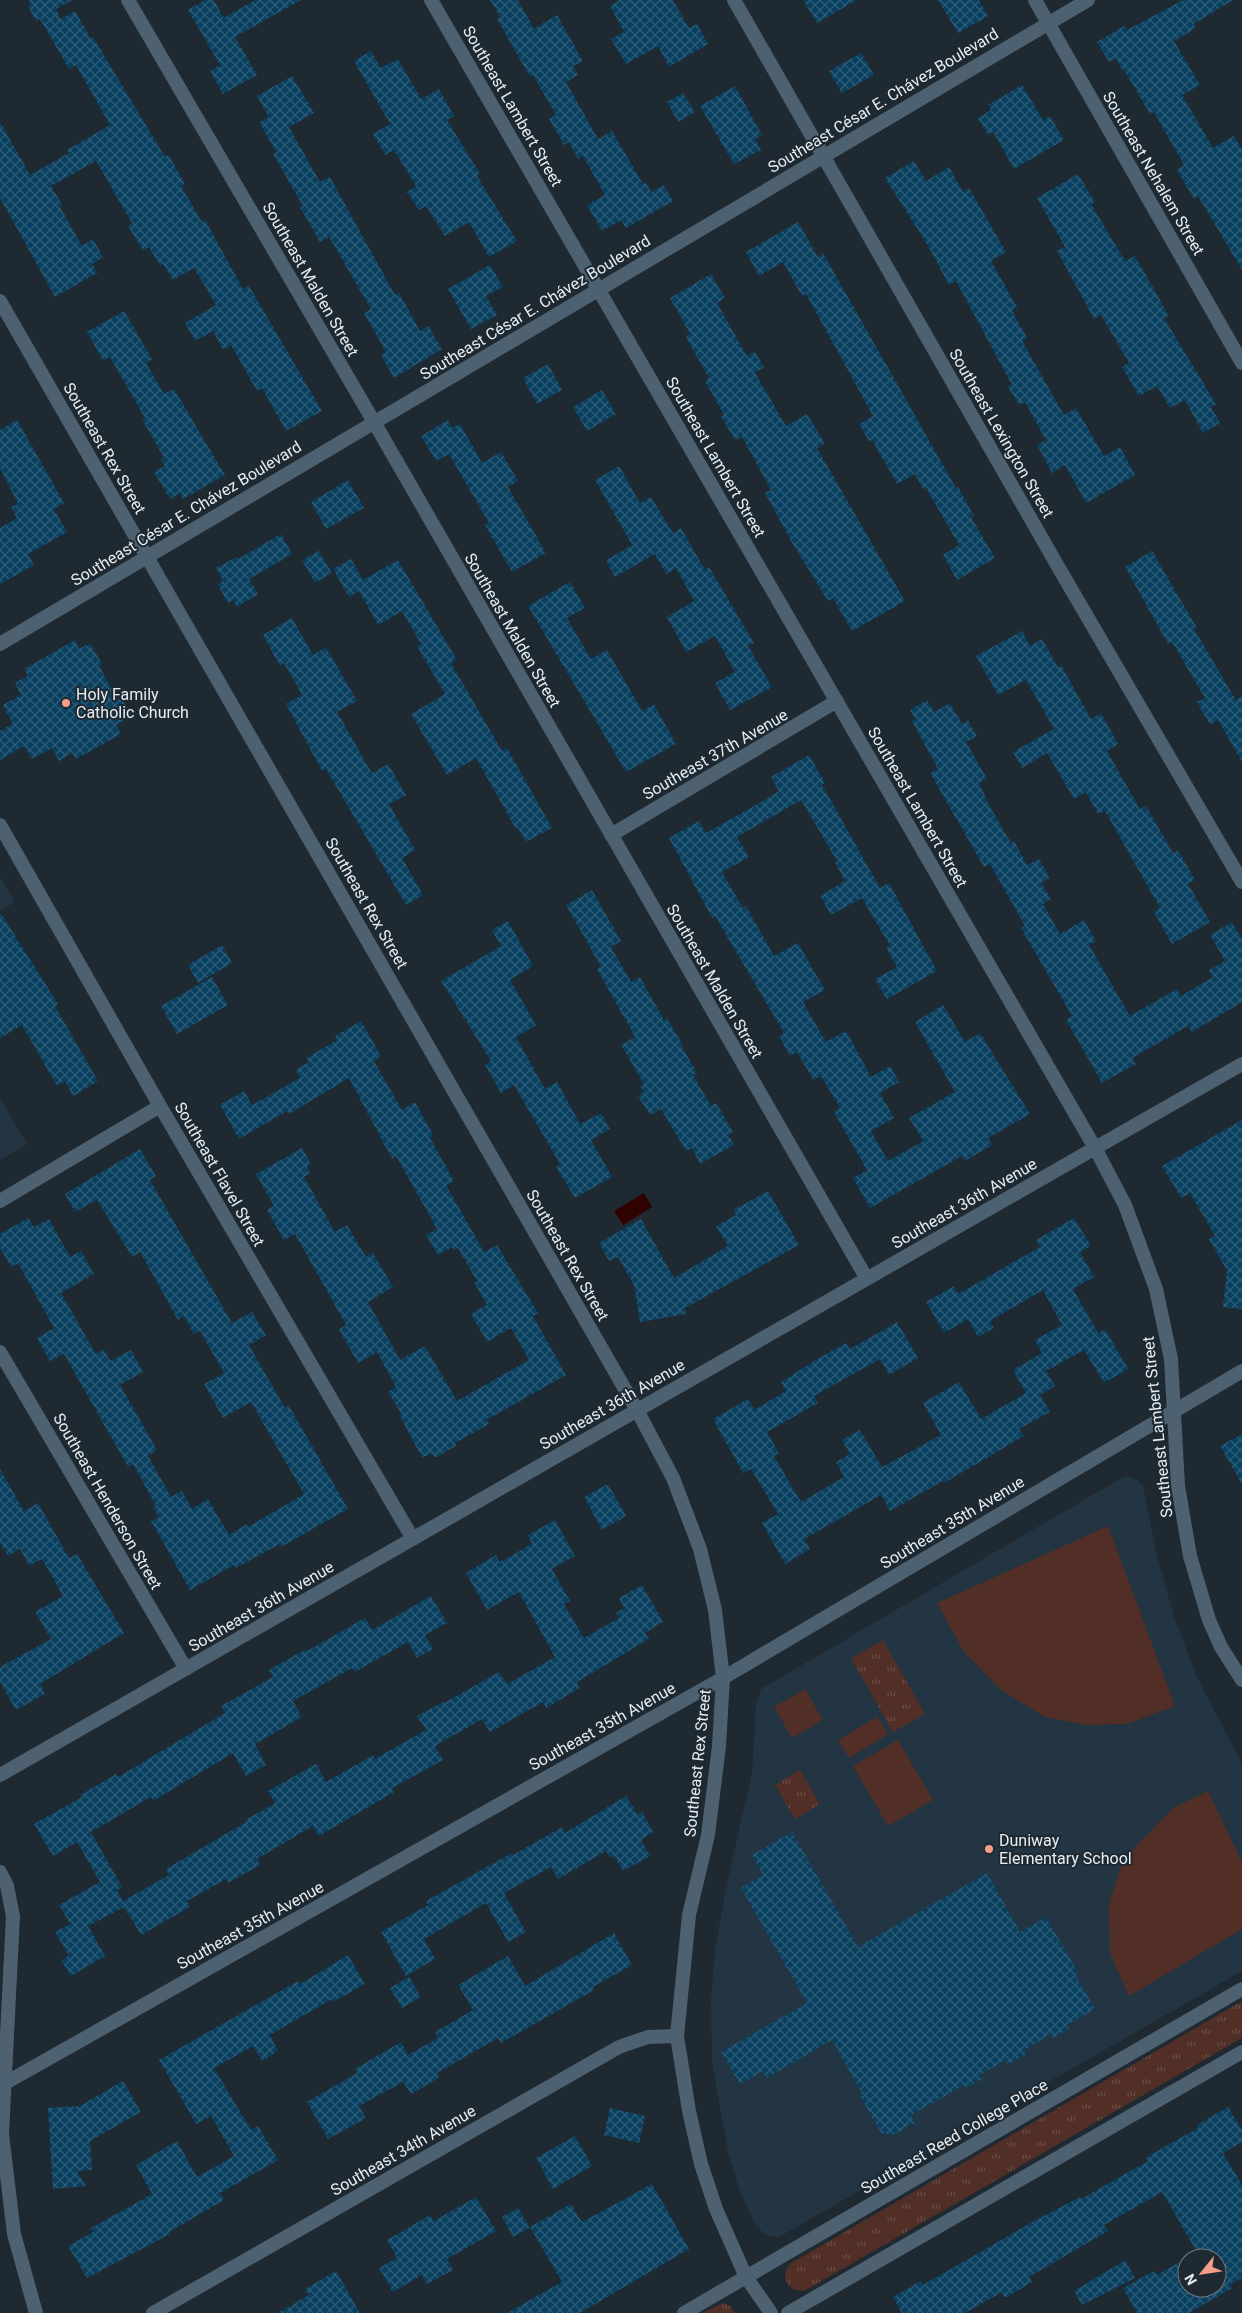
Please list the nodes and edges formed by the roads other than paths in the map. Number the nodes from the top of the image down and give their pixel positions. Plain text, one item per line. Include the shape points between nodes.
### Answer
1 (128, 0) edge
2 (431, 0) edge
3 (734, 0) edge
4 (1036, 0) edge
5 (1088, 0) edge
6 (1049, 23) junction
7 (824, 156) junction
8 (599, 289) junction
9 (0, 301) edge
10 (1242, 363) edge
11 (374, 422) junction
12 (148, 556) junction
13 (0, 644) edge
14 (837, 701) junction
15 (0, 825) edge
16 (611, 835) junction
17 (1242, 882) edge
18 (1242, 1064) edge
19 (160, 1106) junction
20 (1094, 1148) junction
21 (0, 1201) edge
22 (867, 1279) junction
23 (0, 1352) edge
24 (1242, 1371) edge
25 (637, 1410) junction
26 (1174, 1412) junction
27 (413, 1538) junction
28 (186, 1669) junction
29 (723, 1678) junction
30 (1242, 1680) edge
31 (0, 1775) edge
32 (0, 1872) edge
33 (1242, 1989) edge
34 (677, 2036) junction
35 (1242, 2052) edge
36 (2, 2085) edge
37 (746, 2277) junction
38 (36, 2313) edge
39 (153, 2313) edge
40 (684, 2313) edge
41 (771, 2313) edge
42 (788, 2313) edge

1 - 11 street, Southeast Malden Street
2 - 8 street, Southeast Lambert Street
3 - 7 street, Southeast Lexington Street
4 - 6 street, Southeast Nehalem Street
5 - 6 street, Southeast César E. Chávez Boulevard
6 - 7 street, Southeast César E. Chávez Boulevard
6 - 10 street, Southeast Nehalem Street
7 - 8 street, Southeast César E. Chávez Boulevard
7 - 17 street, Southeast Lexington Street
8 - 11 street, Southeast César E. Chávez Boulevard
8 - 14 street, Southeast Lambert Street
9 - 12 street, Southeast Rex Street
11 - 12 street, Southeast César E. Chávez Boulevard
11 - 16 street, Southeast Malden Street
12 - 13 street, Southeast César E. Chávez Boulevard
12 - 25 street, Southeast Rex Street
14 - 16 street, Southeast 37th Avenue
14 - 20 street, Southeast Lambert Street
15 - 19 street, Southeast Flavel Street
16 - 22 street, Southeast Malden Street
18 - 20 street, Southeast 36th Avenue
19 - 21 street
19 - 27 street, Southeast Flavel Street
20 - 22 street, Southeast 36th Avenue
20 - 26 street, Southeast Lambert Street via 1125,1206 1156,1289 1171,1359
22 - 25 street, Southeast 36th Avenue
23 - 28 street, Southeast Henderson Street
24 - 26 street, Southeast 35th Avenue
25 - 27 street, Southeast 36th Avenue
25 - 29 street, Southeast Rex Street via 673,1478 700,1549 715,1610
26 - 29 street, Southeast 35th Avenue
26 - 30 street, Southeast Lambert Street via 1178,1486 1190,1556 1209,1620
27 - 28 street, Southeast 36th Avenue
28 - 31 street, Southeast 36th Avenue
29 - 34 street, Southeast Rex Street via 708,1835 689,1915
29 - 36 street, Southeast 35th Avenue
32 - 36 street via 7,1886 13,1916
33 - 37 street, Southeast Reed College Place
34 - 37 street, Southeast Rex Street via 701,2164 716,2209
34 - 39 street, Southeast 34th Avenue via 648,2037 619,2047
35 - 42 street
36 - 38 street via 2,2134 8,2197 14,2234
37 - 40 street, Southeast Reed College Place
37 - 41 street, Southeast Rex Street

